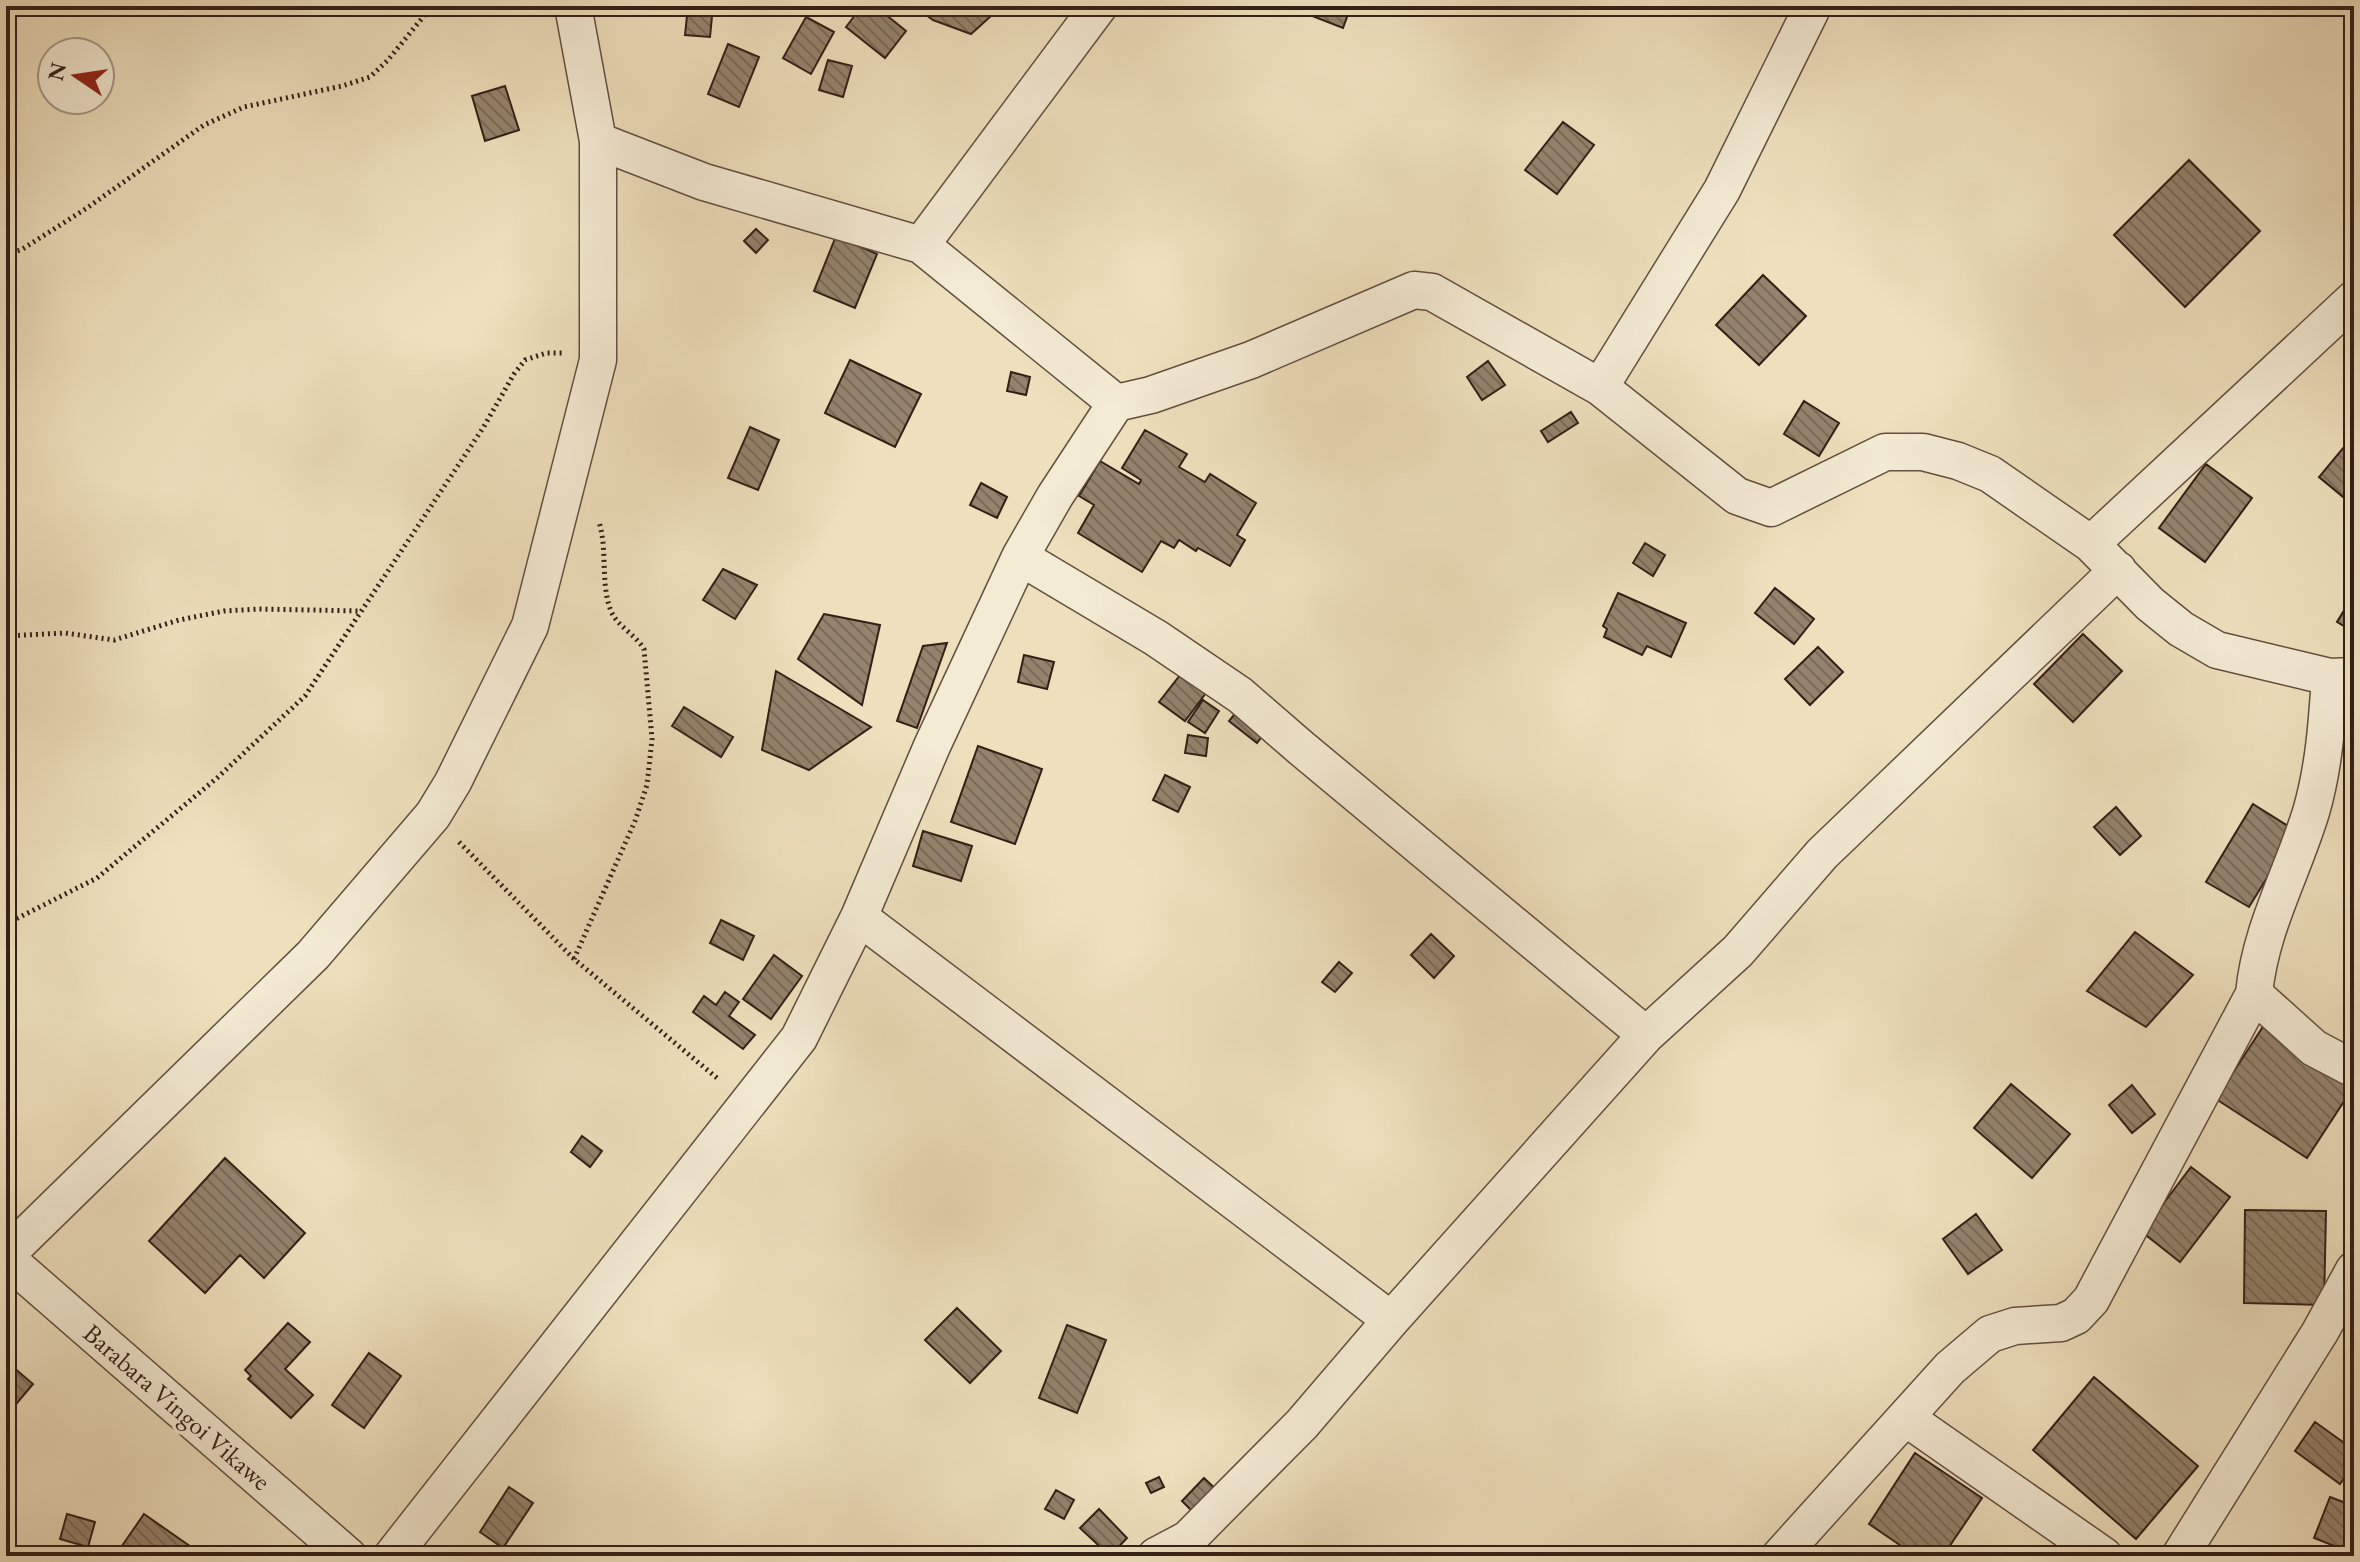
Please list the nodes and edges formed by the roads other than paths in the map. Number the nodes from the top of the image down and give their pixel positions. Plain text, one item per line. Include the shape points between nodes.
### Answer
1 (573, 6) edge
2 (1099, 6) edge
3 (1813, 6) edge
4 (598, 141) junction
5 (921, 245) junction
6 (2354, 299) edge
7 (1600, 387) junction
8 (1116, 403) junction
9 (2091, 544) junction
10 (1020, 557) junction
11 (2118, 570) junction
12 (2342, 677) edge
13 (859, 917) junction
14 (2254, 994) junction
15 (1646, 1035) junction
16 (2354, 1069) edge
17 (6, 1256) edge
18 (2354, 1270) edge
19 (1391, 1320) junction
20 (1906, 1418) junction
21 (348, 1556) edge
22 (392, 1556) edge
23 (1156, 1556) edge
24 (1780, 1556) edge
25 (2104, 1556) edge
26 (2180, 1556) edge

1 - 4 street
2 - 5 street
3 - 7 street via 1722,190
4 - 5 street via 704,182
4 - 17 street via 598,360 530,626 453,782 433,815 313,955
5 - 8 street
6 - 9 street
7 - 8 street via 1432,292 1414,290 1251,360
7 - 9 street via 1737,496 1771,508 1885,452 1923,452 1990,474
8 - 10 street
9 - 11 street
10 - 13 street
10 - 15 street via 1240,695
11 - 12 street via 2160,613 2217,650
11 - 15 street via 1822,854 1738,951
12 - 14 street via 2311,809 2267,927
13 - 19 street
13 - 22 street via 799,1038
14 - 16 street via 2314,1048
14 - 20 street via 2091,1300 2061,1323 2015,1326 1990,1334 1950,1368
15 - 19 street
17 - 21 street, Barabara Vingoi Vikawe
18 - 26 street
19 - 23 street via 1302,1424 1220,1508 1188,1539
20 - 24 street
20 - 25 street

